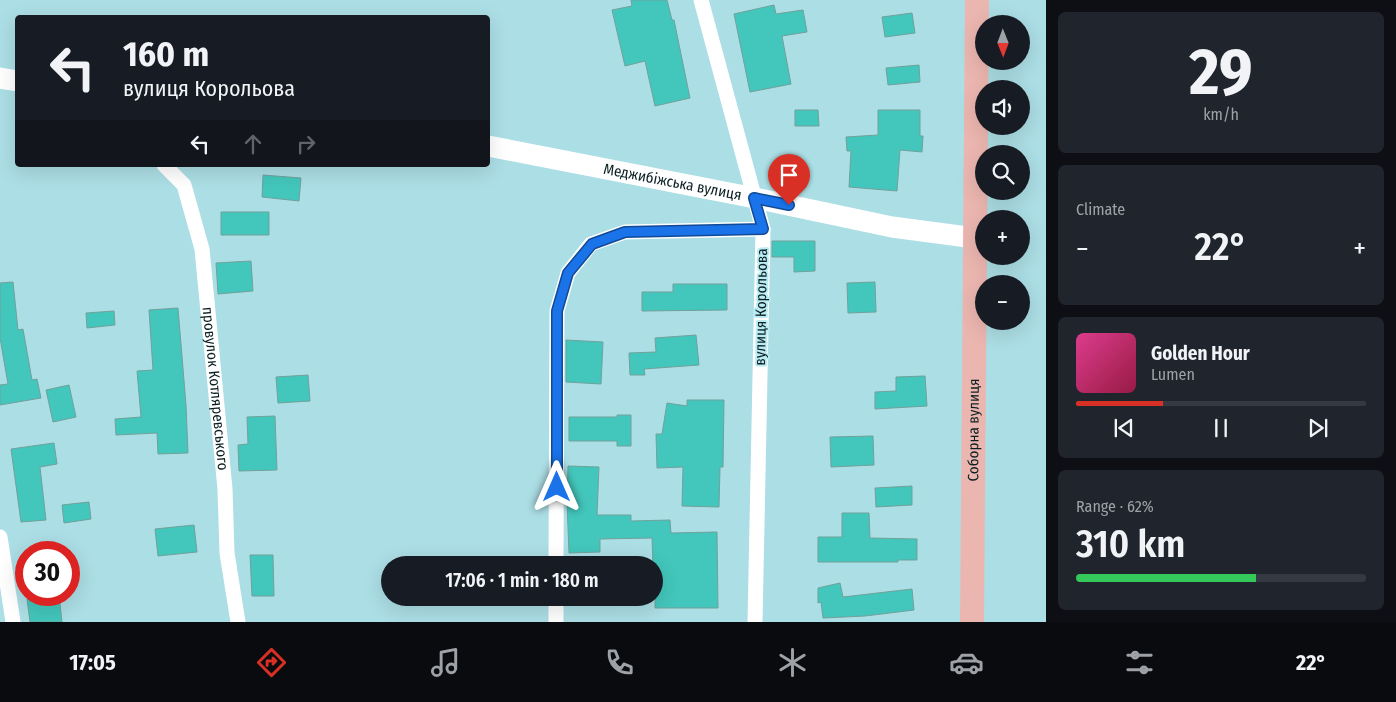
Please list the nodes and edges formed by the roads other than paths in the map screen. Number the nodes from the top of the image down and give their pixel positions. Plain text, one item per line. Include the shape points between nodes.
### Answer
1 (702, 0) edge
2 (977, 0) edge
3 (0, 78) edge
4 (15, 80) edge
5 (490, 146) edge
6 (166, 167) edge
7 (754, 198) junction
8 (975, 210) edge
9 (763, 229) junction
10 (975, 238) joint
11 (0, 537) edge
12 (556, 556) edge
13 (556, 606) edge
14 (13, 622) edge
15 (238, 622) edge
16 (556, 622) edge
17 (755, 622) edge
18 (972, 622) edge

1 - 7 street, вулиця Корольова
2 - 8 main road, Соборна вулиця
3 - 4 main road
5 - 7 main road, Меджибіжська вулиця
6 - 15 street, провулок Котляревського via 184,185 202,249 225,490 227,553
7 - 9 street, вулиця Корольова
7 - 10 main road, Меджибіжська вулиця via 892,227
9 - 12 street via 625,232 592,244 568,273 557,311
9 - 17 street, вулиця Корольова
10 - 18 main road, Соборна вулиця
11 - 14 street
13 - 16 street

